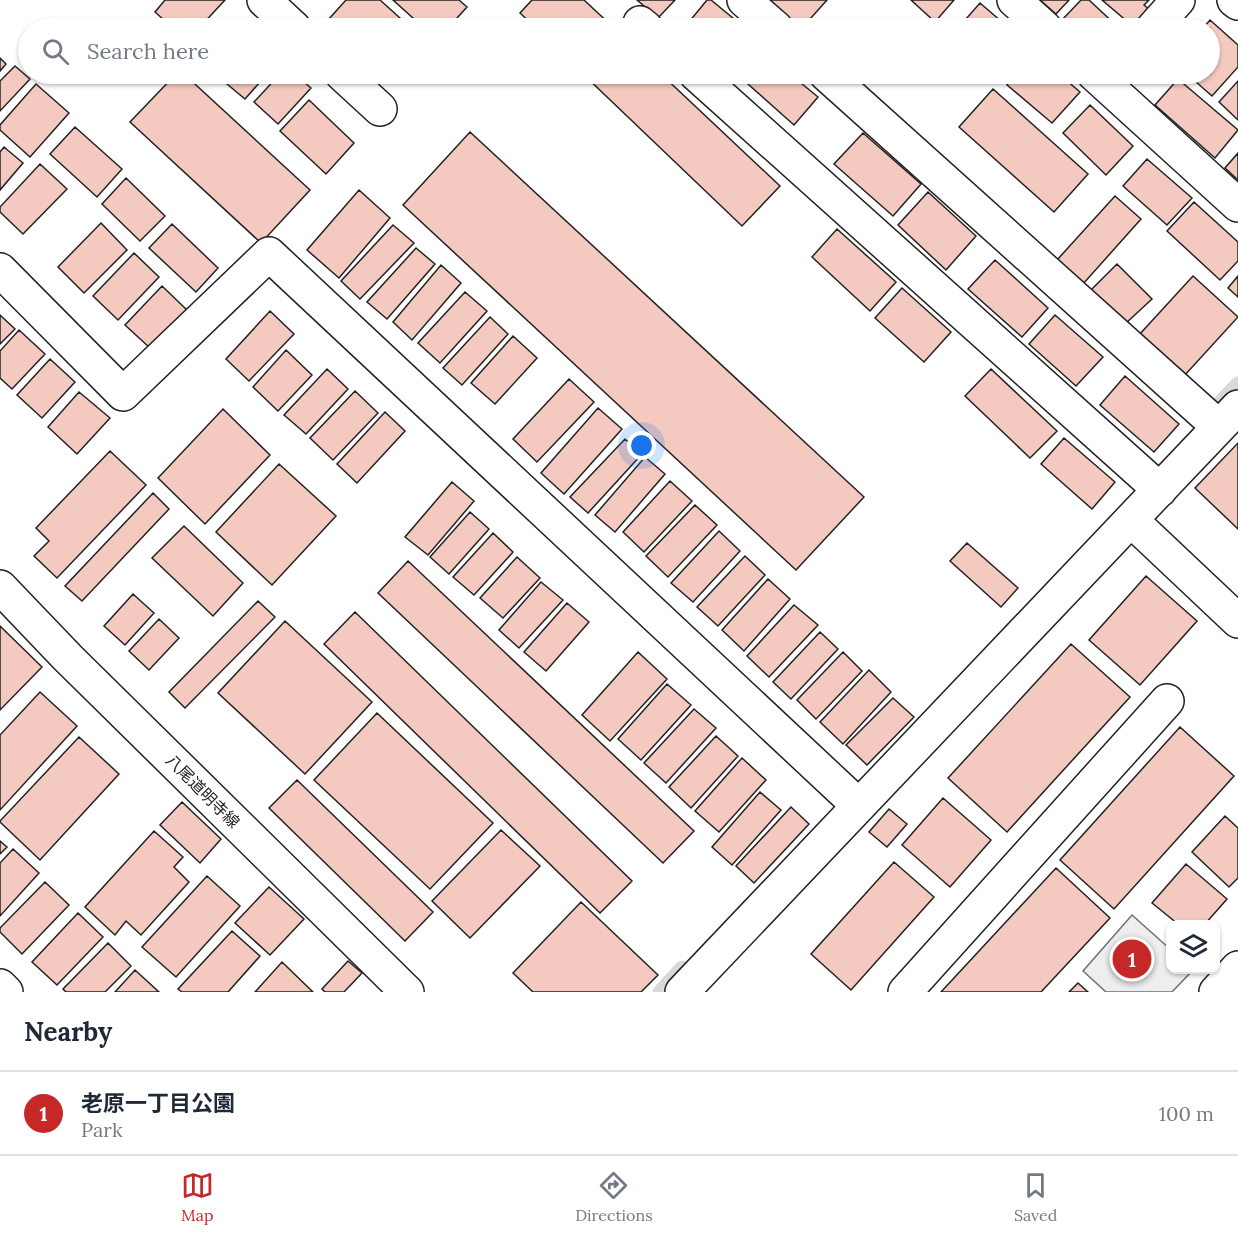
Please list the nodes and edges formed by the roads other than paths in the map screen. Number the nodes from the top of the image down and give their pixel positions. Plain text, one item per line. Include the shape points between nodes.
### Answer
1 (264, 0) edge
2 (744, 0) edge
3 (1014, 0) edge
4 (1178, 0) edge
5 (1234, 0) edge
6 (1238, 3) edge
7 (283, 18) edge
8 (765, 18) edge
9 (1034, 18) edge
10 (1162, 18) edge
11 (353, 84) edge
12 (707, 84) edge
13 (838, 84) edge
14 (1111, 84) edge
15 (380, 109) dead end
16 (1238, 205) edge
17 (0, 270) edge
18 (1229, 417) edge
19 (1160, 490) junction
20 (1131, 520) junction
21 (0, 587) edge
22 (1238, 621) edge
23 (1167, 701) dead end
24 (859, 806) junction
25 (1238, 968) edge
26 (0, 986) edge
27 (6, 992) edge
28 (407, 992) edge
29 (682, 992) edge
30 (905, 992) edge
31 (1216, 992) edge

1 - 7 street
2 - 8 street
3 - 9 street
4 - 10 street
5 - 6 street
11 - 15 street
12 - 19 street
13 - 18 street
14 - 16 street
17 - 24 street via 123,394 269,254
18 - 19 street
19 - 20 street
20 - 22 street
20 - 24 street
21 - 28 street, 八尾道明寺線
23 - 30 street
24 - 29 street
25 - 31 street
26 - 27 street

